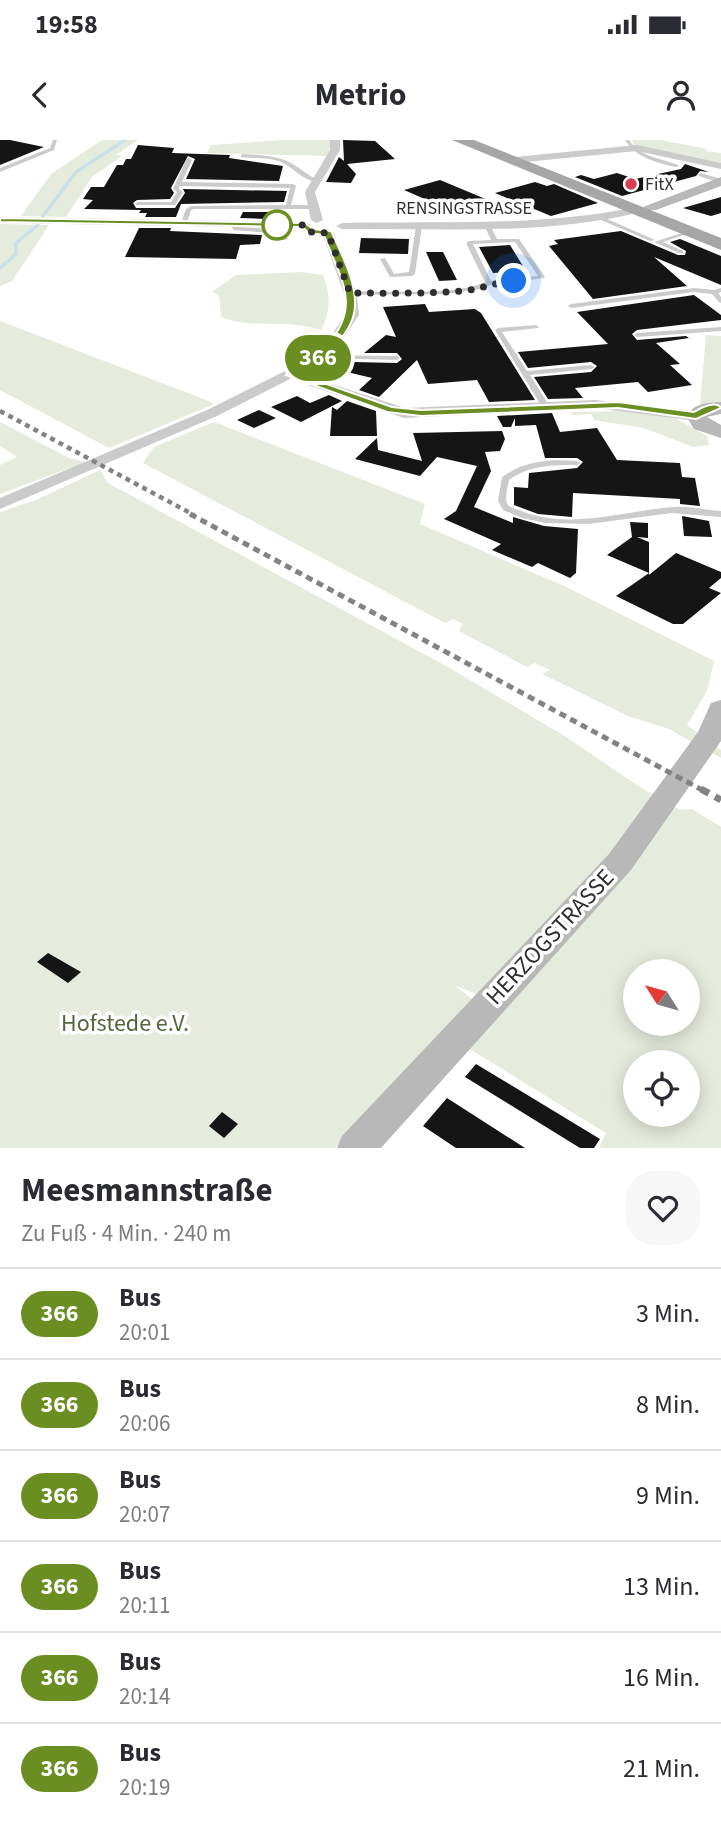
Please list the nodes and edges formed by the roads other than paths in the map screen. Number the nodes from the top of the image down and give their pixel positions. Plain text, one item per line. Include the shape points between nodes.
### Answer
1 (55, 140) edge
2 (335, 140) edge
3 (460, 140) edge
4 (629, 144) edge
5 (243, 156) dead end
6 (510, 159) junction
7 (189, 160) dead end
8 (550, 163) junction
9 (677, 166) dead end
10 (721, 166) edge
11 (0, 170) edge
12 (316, 180) junction
13 (714, 183) edge
14 (179, 184) junction
15 (138, 204) dead end
16 (639, 207) junction
17 (288, 208) junction
18 (311, 208) junction
19 (595, 219) junction
20 (0, 220) edge
21 (317, 220) junction
22 (184, 223) junction
23 (233, 224) junction
24 (305, 225) junction
25 (342, 226) junction
26 (419, 226) junction
27 (488, 227) junction
28 (690, 232) junction
29 (328, 233) junction
30 (721, 235) edge
31 (286, 239) dead end
32 (652, 240) dead end
33 (495, 241) junction
34 (721, 244) edge
35 (681, 252) dead end
36 (383, 259) dead end
37 (489, 283) junction
38 (717, 291) edge
39 (350, 293) junction
40 (721, 301) edge
41 (571, 306) dead end
42 (536, 327) dead end
43 (721, 329) edge
44 (637, 335) dead end
45 (318, 358) junction
46 (397, 358) dead end
47 (591, 367) dead end
48 (526, 373) junction
49 (291, 375) junction
50 (547, 407) junction
51 (721, 408) edge
52 (696, 416) junction
53 (721, 432) edge
54 (577, 463) dead end
55 (0, 504) edge
56 (721, 514) edge
57 (718, 727) edge
58 (356, 1148) edge

1 - 11 lane via 52,149
2 - 12 street via 335,150
3 - 6 main road
4 - 8 street
4 - 9 lane
4 - 10 street
5 - 12 lane via 289,163
6 - 8 main road
6 - 16 main road
7 - 14 lane
8 - 16 main road
12 - 18 street via 310,192
13 - 16 street
14 - 15 lane via 173,204
14 - 17 lane via 293,186
16 - 19 street, RENSINGSTRASSE
16 - 28 main road
16 - 30 main road
17 - 18 lane
17 - 22 lane via 193,207
18 - 21 street
19 - 27 street, RENSINGSTRASSE via 554,226
19 - 32 lane
20 - 22 street
21 - 24 street
21 - 25 street, RENSINGSTRASSE
22 - 23 street
23 - 24 street
23 - 31 lane via 235,229 269,230
24 - 29 street via 311,232
25 - 26 street, RENSINGSTRASSE
25 - 29 street, RENSINGSTRASSE
26 - 27 street, RENSINGSTRASSE
26 - 36 lane via 412,274 392,276
27 - 33 lane
28 - 34 main road
28 - 35 lane via 657,242
29 - 39 street
33 - 37 lane via 469,243
33 - 37 lane via 517,240 542,277
37 - 39 lane via 461,291
38 - 40 lane
38 - 41 lane
39 - 45 street via 352,315
42 - 48 lane via 498,330
43 - 44 lane
45 - 46 lane
45 - 49 street
47 - 48 lane
48 - 50 lane
49 - 50 street via 404,413
49 - 55 street
50 - 52 street via 618,405
51 - 52 street via 705,409
52 - 53 street via 701,425
54 - 56 lane via 548,462 516,470 505,479 502,501 506,508 529,517 575,523 674,510
57 - 58 street, HERZOGSTRASSE via 620,862

